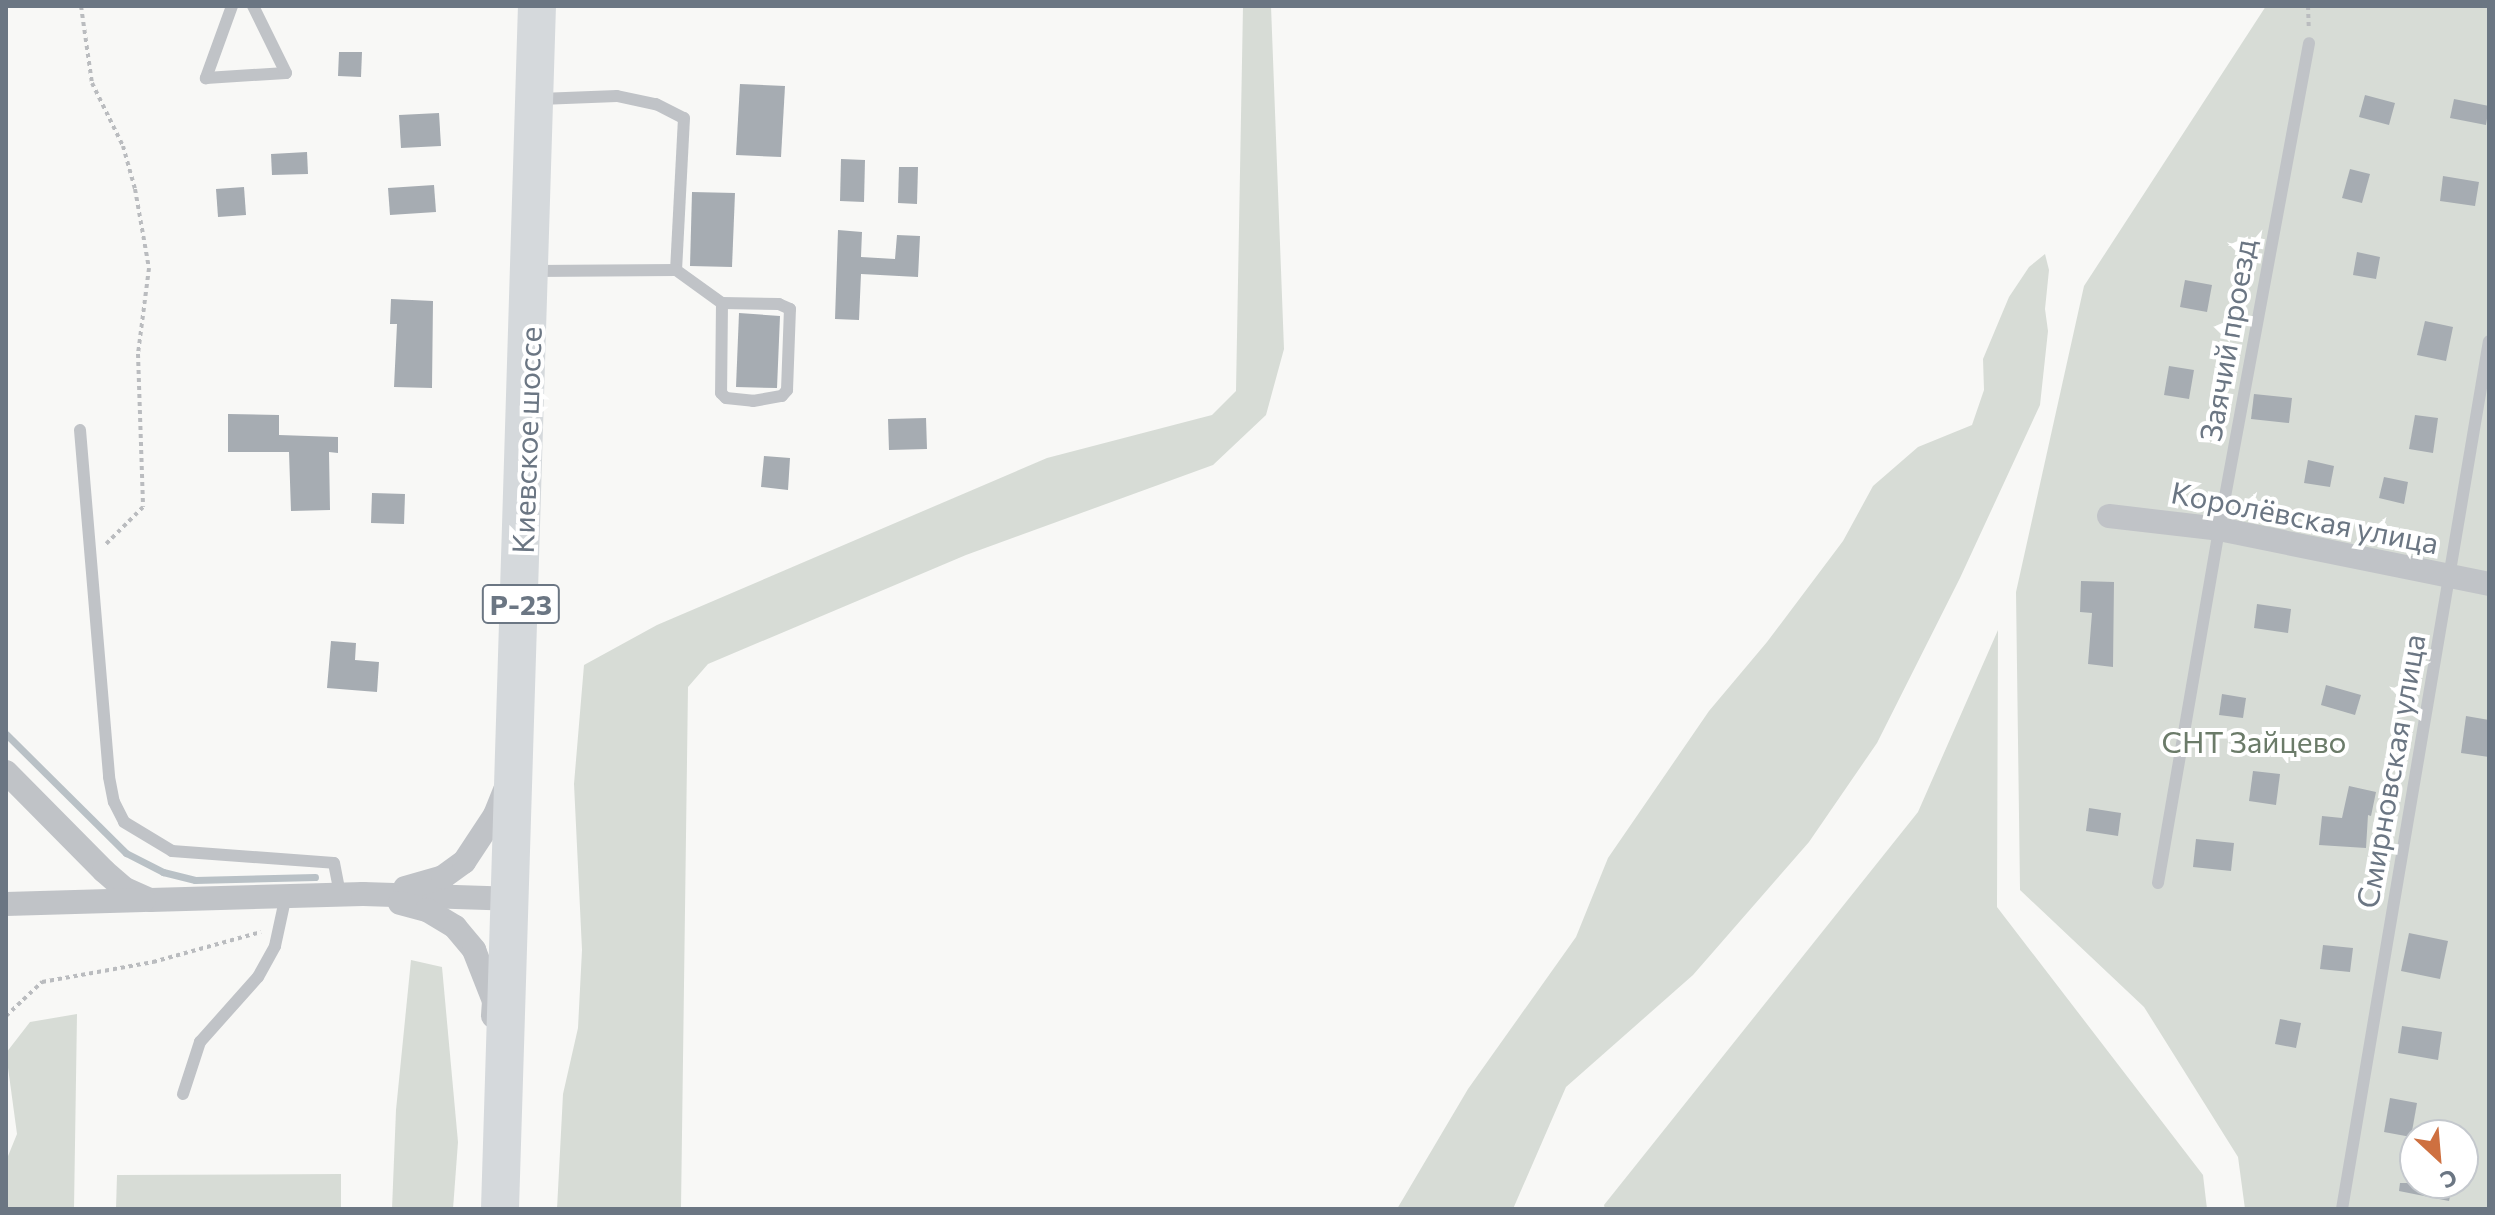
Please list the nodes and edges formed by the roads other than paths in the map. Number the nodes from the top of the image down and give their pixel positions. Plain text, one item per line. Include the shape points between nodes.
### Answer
1 (232, 6) edge
2 (253, 6) edge
3 (537, 6) edge
4 (2309, 43) dead end
5 (535, 99) junction
6 (676, 270) junction
7 (530, 271) junction
8 (722, 303) junction
9 (2489, 341) edge
10 (80, 430) dead end
11 (2109, 516) dead end
12 (2219, 529) junction
13 (2449, 576) junction
14 (2489, 584) edge
15 (516, 764) junction
16 (6, 772) edge
17 (2158, 883) dead end
18 (352, 894) junction
19 (286, 895) junction
20 (510, 899) junction
21 (150, 900) junction
22 (6, 904) edge
23 (183, 1094) dead end
24 (500, 1209) edge
25 (2342, 1209) edge

1 - 2 lane via 206,78 286,73
3 - 5 main road, Киевское шоссе / Р-23
4 - 12 lane, Заячий проезд
5 - 6 lane via 617,96 656,104 684,118
5 - 7 main road, Киевское шоссе / Р-23
6 - 7 lane
6 - 8 lane
7 - 15 main road, Киевское шоссе / Р-23
8 - 8 lane via 779,304 790,309 787,390 782,396 753,401 721,393
9 - 13 lane, Смирновская улица
10 - 18 lane via 109,777 124,822 172,851 334,863
11 - 12 street, Королёвская улица
12 - 13 street, Королёвская улица
12 - 17 lane, Заячий проезд
13 - 14 street, Королёвская улица
13 - 25 lane, Смирновская улица
15 - 18 street via 495,815 464,862 417,886
15 - 20 main road, Киевское шоссе / Р-23
16 - 21 street via 104,871 125,889
18 - 19 street
18 - 20 street
18 - 24 street via 427,910 455,927 474,950 494,1001 488,1133
19 - 21 street
19 - 23 lane via 275,946 258,977 200,1042
20 - 24 main road, Киевское шоссе / Р-23
21 - 22 street

